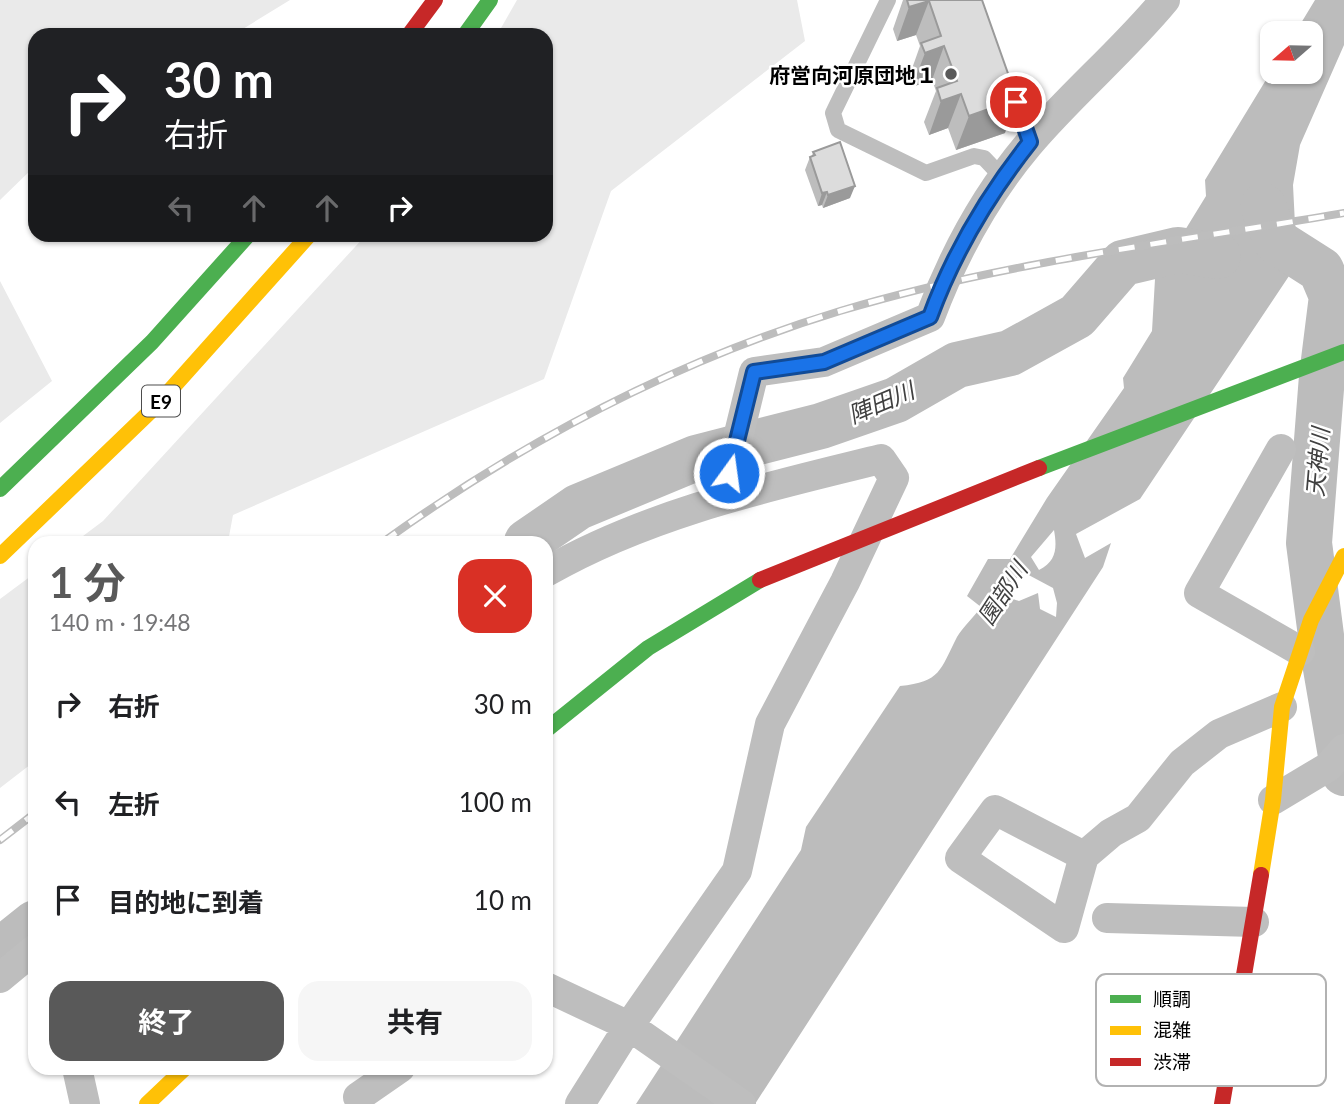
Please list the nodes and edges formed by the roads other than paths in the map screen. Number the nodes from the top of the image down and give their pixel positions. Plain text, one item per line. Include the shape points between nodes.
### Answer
1 (435, 0) edge
2 (490, 0) edge
3 (888, 0) edge
4 (1165, 0) edge
5 (414, 28) edge
6 (470, 28) edge
7 (1002, 61) edge
8 (1030, 142) junction
9 (1002, 177) junction
10 (241, 242) edge
11 (303, 242) edge
12 (1344, 352) edge
13 (1281, 449) dead end
14 (0, 489) edge
15 (723, 499) junction
16 (0, 556) edge
17 (1344, 556) edge
18 (553, 569) edge
19 (1300, 652) junction
20 (1282, 707) junction
21 (553, 724) edge
22 (1336, 758) edge
23 (1273, 800) junction
24 (1084, 856) dead end
25 (1107, 918) dead end
26 (1254, 922) junction
27 (28, 955) edge
28 (1245, 974) edge
29 (0, 978) edge
30 (553, 990) edge
31 (629, 1026) junction
32 (78, 1075) edge
33 (178, 1075) edge
34 (391, 1075) edge
35 (1225, 1086) edge
36 (358, 1097) dead end
37 (85, 1104) edge
38 (147, 1104) edge
39 (580, 1104) edge
40 (741, 1104) edge
41 (1222, 1104) edge

1 - 5 main road
2 - 6 main road
3 - 9 lane via 833,113 838,130 926,173 974,156 984,158
4 - 8 street
7 - 8 lane
8 - 9 street
9 - 15 street via 962,246 930,317 824,362 754,372
10 - 14 main road, E9 via 152,342
11 - 16 main road, E9 via 157,405
12 - 21 main road, bridge via 760,580 703,609 641,650
13 - 19 street via 1199,593
15 - 18 street via 640,528
15 - 31 street via 881,459 894,478 770,724 737,871
17 - 19 main road
19 - 20 main road
20 - 23 main road
20 - 24 street via 1219,734 1182,763 1138,818
22 - 23 street
23 - 26 main road
25 - 26 street
26 - 28 main road
27 - 29 street
30 - 31 street
31 - 39 street
31 - 40 street
32 - 37 street
33 - 38 main road
34 - 36 street
35 - 41 main road

